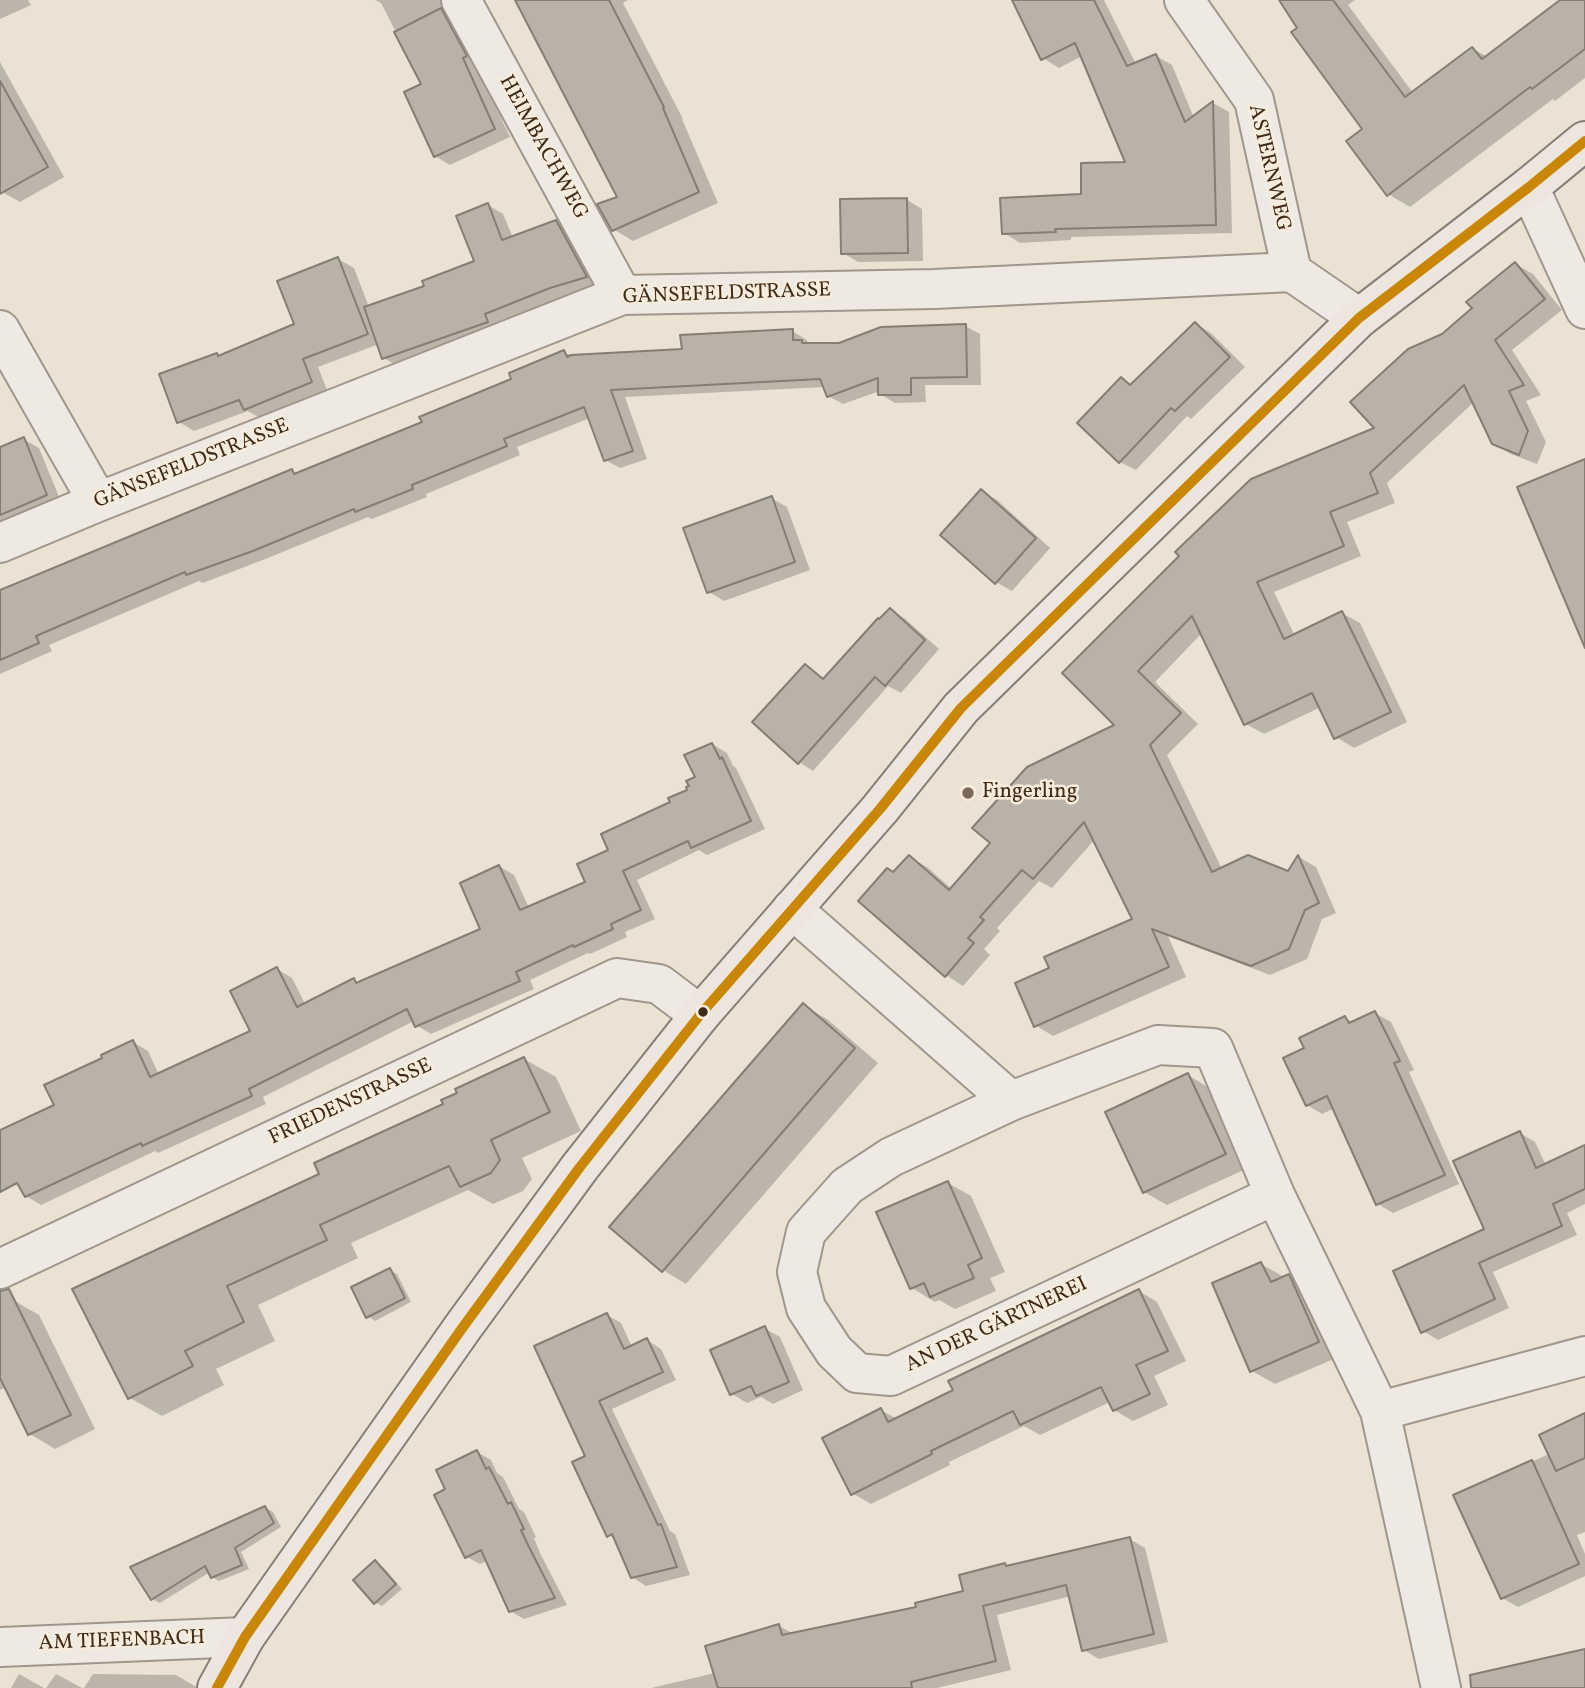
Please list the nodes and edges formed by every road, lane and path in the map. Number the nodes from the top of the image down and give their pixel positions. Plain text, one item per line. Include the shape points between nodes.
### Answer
1 (461, 0) edge
2 (1184, 0) edge
3 (1585, 141) edge
4 (1529, 187) junction
5 (1292, 272) junction
6 (622, 295) junction
7 (1585, 309) edge
8 (1359, 318) junction
9 (0, 330) edge
10 (99, 502) junction
11 (0, 543) edge
12 (792, 909) junction
13 (700, 1015) junction
14 (1011, 1101) junction
15 (1275, 1195) junction
16 (0, 1269) edge
17 (1585, 1356) edge
18 (1380, 1411) junction
19 (245, 1637) junction
20 (0, 1647) edge
21 (217, 1688) edge
22 (1441, 1688) edge

1 - 6 street, HEIMBACHWEG
2 - 5 street, ASTERNWEG via 1255,100
3 - 4 main road
4 - 7 street
4 - 8 main road
5 - 6 street, GÄNSEFELDSTRASSE via 934,289
5 - 8 street
6 - 10 street, GÄNSEFELDSTRASSE
8 - 12 main road via 961,708
9 - 10 street
10 - 11 street, GÄNSEFELDSTRASSE
12 - 13 main road
12 - 14 street
13 - 16 street, FRIEDENSTRASSE via 659,984 617,978
13 - 19 main road via 580,1167
14 - 15 street, AN DER GÄRTNEREI via 1158,1045 1213,1048
14 - 15 street, AN DER GÄRTNEREI via 891,1157 847,1186 806,1232 797,1272 806,1308 834,1351 857,1373 891,1376
15 - 18 street, AN DER GÄRTNEREI
17 - 18 street
18 - 22 street, AN DER GÄRTNEREI
19 - 20 street, AM TIEFENBACH
19 - 21 main road

